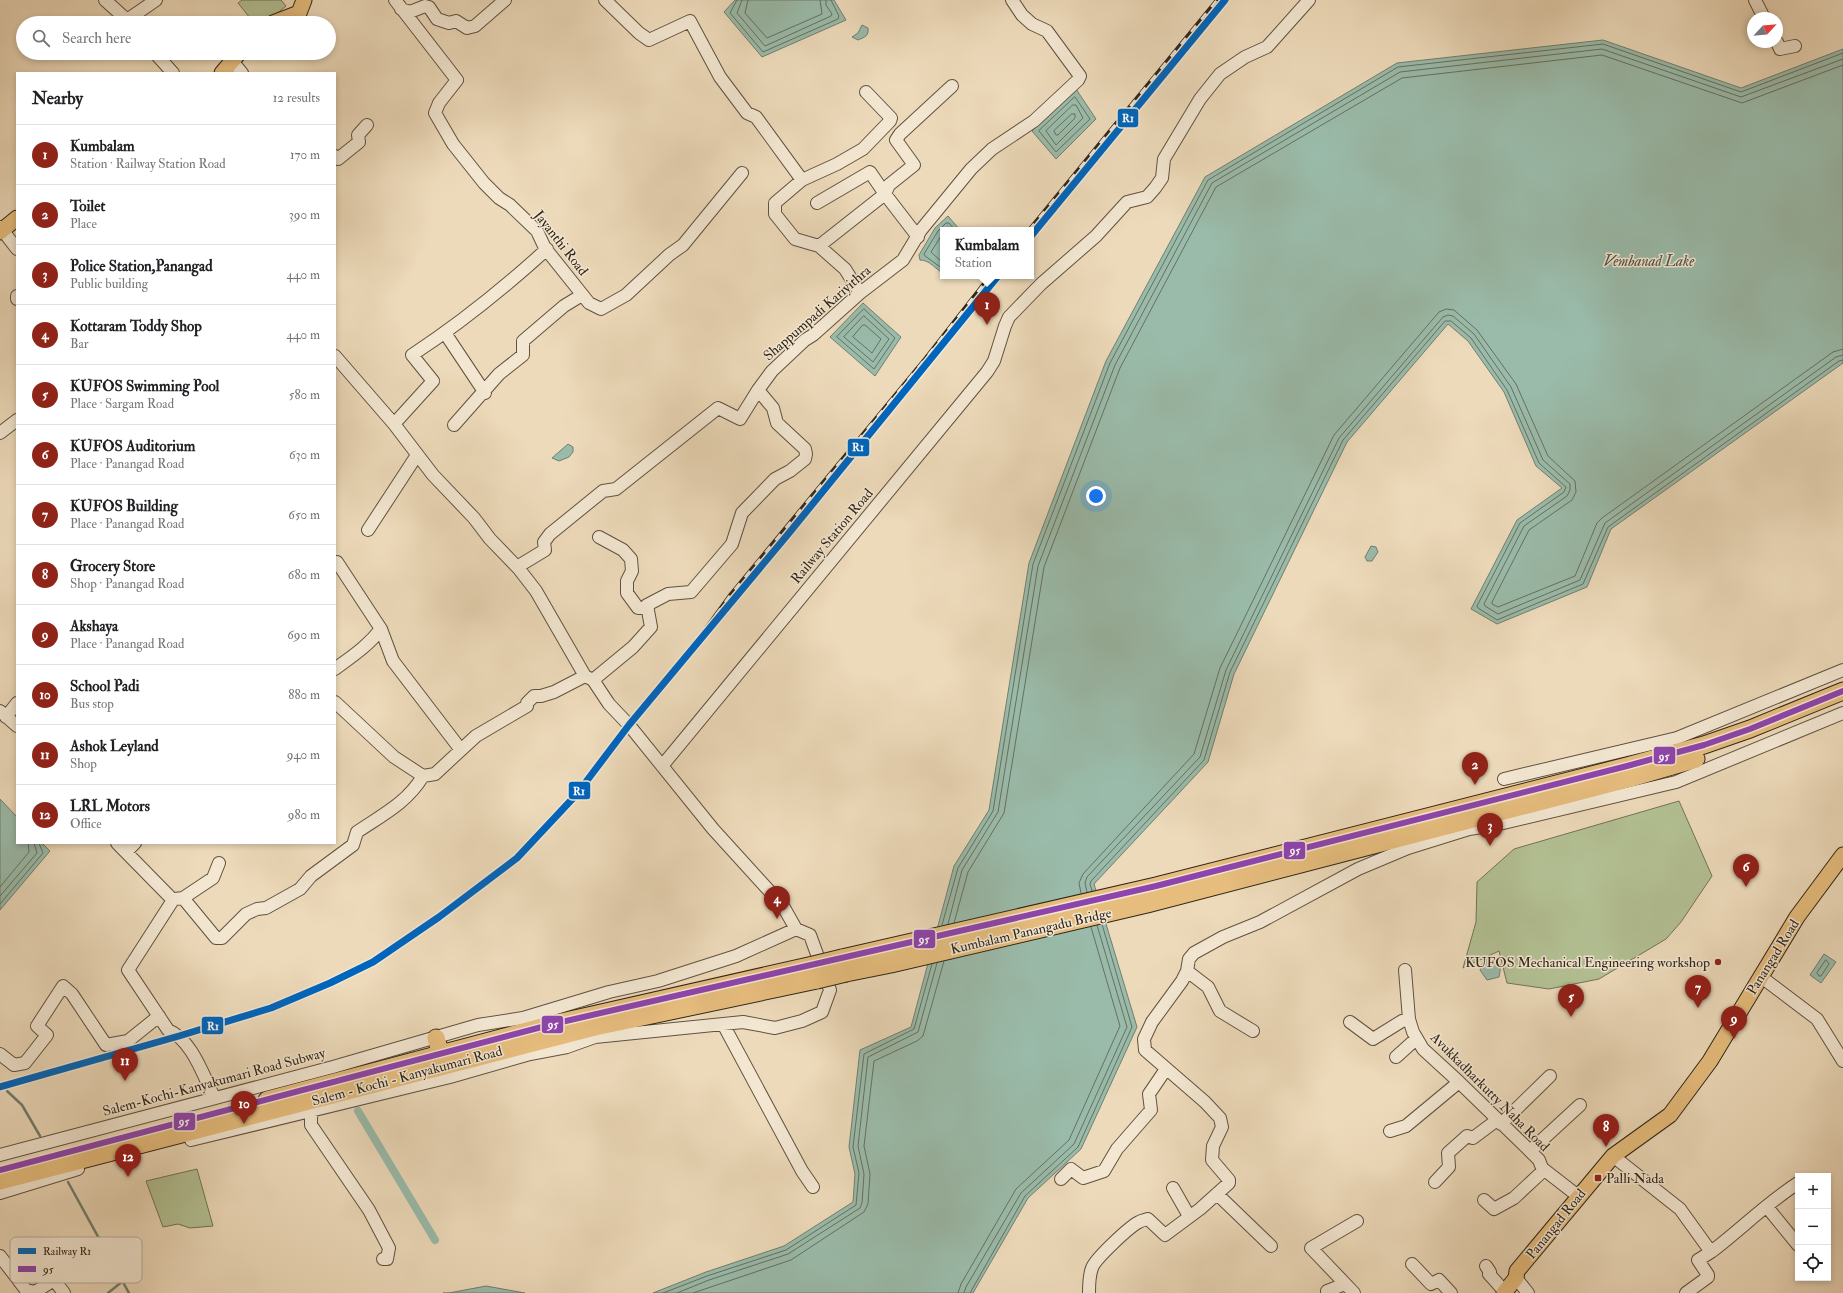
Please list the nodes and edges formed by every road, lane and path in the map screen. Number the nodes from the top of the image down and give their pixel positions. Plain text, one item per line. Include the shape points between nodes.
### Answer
1 (105, 0) edge
2 (156, 0) edge
3 (304, 0) edge
4 (505, 0) edge
5 (605, 0) edge
6 (1012, 0) edge
7 (1309, 0) edge
8 (1755, 0) edge
9 (398, 4) edge
10 (1761, 12) edge
11 (123, 16) edge
12 (135, 16) edge
13 (290, 16) edge
14 (1795, 46) dead end
15 (1780, 48) edge
16 (161, 60) edge
17 (233, 60) edge
18 (237, 60) edge
19 (171, 72) edge
20 (223, 72) edge
21 (242, 72) edge
22 (952, 86) dead end
23 (866, 92) dead end
24 (367, 125) dead end
25 (336, 157) edge
26 (742, 173) dead end
27 (802, 180) junction
28 (885, 194) junction
29 (817, 203) dead end
30 (16, 219) edge
31 (1, 230) edge
32 (918, 236) junction
33 (819, 246) junction
34 (16, 248) edge
35 (546, 249) junction
36 (860, 293) junction
37 (582, 295) junction
38 (445, 333) junction
39 (336, 357) edge
40 (758, 390) junction
41 (485, 393) junction
42 (16, 421) edge
43 (394, 424) junction
44 (454, 425) dead end
45 (0, 433) edge
46 (417, 455) junction
47 (368, 530) dead end
48 (599, 537) dead end
49 (336, 562) edge
50 (517, 567) junction
51 (648, 608) junction
52 (381, 629) junction
53 (336, 668) edge
54 (1843, 670) edge
55 (589, 678) junction
56 (1843, 691) edge
57 (336, 703) edge
58 (1843, 703) edge
59 (16, 704) edge
60 (1843, 713) edge
61 (3, 714) edge
62 (16, 725) edge
63 (461, 750) junction
64 (662, 766) junction
65 (423, 776) junction
66 (1504, 779) dead end
67 (118, 844) edge
68 (134, 844) edge
69 (126, 852) junction
70 (1843, 855) edge
71 (219, 863) dead end
72 (178, 899) junction
73 (796, 929) junction
74 (889, 956) junction
75 (1405, 970) dead end
76 (1187, 971) junction
77 (819, 972) junction
78 (1760, 976) junction
79 (159, 1016) junction
80 (1410, 1019) junction
81 (1350, 1022) dead end
82 (723, 1024) junction
83 (1253, 1031) dead end
84 (436, 1038) junction
85 (1416, 1039) junction
86 (0, 1054) edge
87 (441, 1054) junction
88 (1396, 1057) dead end
89 (1843, 1061) edge
90 (1166, 1069) junction
91 (1550, 1076) dead end
92 (1459, 1082) junction
93 (214, 1097) junction
94 (1580, 1104) dead end
95 (311, 1111) junction
96 (1499, 1122) junction
97 (1390, 1131) dead end
98 (1530, 1151) junction
99 (0, 1155) edge
100 (1613, 1156) junction
101 (0, 1170) edge
102 (1544, 1170) junction
103 (1061, 1179) dead end
104 (0, 1181) edge
105 (1435, 1182) dead end
106 (1795, 1185) edge
107 (813, 1187) dead end
108 (1173, 1188) dead end
109 (0, 1193) edge
110 (1217, 1194) junction
111 (1578, 1196) junction
112 (1484, 1200) dead end
113 (1767, 1208) junction
114 (1189, 1216) junction
115 (1357, 1221) dead end
116 (1795, 1241) edge
117 (1271, 1246) dead end
118 (1710, 1252) junction
119 (0, 1256) edge
120 (383, 1260) dead end
121 (1412, 1264) dead end
122 (1486, 1266) dead end
123 (10, 1269) edge
124 (1516, 1278) junction
125 (21, 1283) edge
126 (49, 1283) edge
127 (56, 1283) edge
128 (1345, 1284) junction
129 (1693, 1291) edge
130 (1327, 1292) dead end
131 (1504, 1292) edge
132 (64, 1293) edge
133 (1089, 1293) edge
134 (1354, 1293) edge
135 (1451, 1293) edge
136 (1528, 1293) edge

1 - 11 street
2 - 12 street
3 - 13 main road via 298,13
4 - 9 street via 475,26 467,28 456,21 449,23 436,19 429,7 410,12
5 - 27 street via 649,40 690,20 733,96 747,113 756,117
6 - 32 street, Shappumpadi Kariyithra via 1032,24 1047,31 1080,76 1034,121 992,149 971,169
7 - 64 street, Railway Station Road via 1267,47 1245,57 1220,74 1200,99 1164,159 1162,178 1155,188 1147,196 1127,202 1096,236 1041,284 1009,317 994,360 987,372
8 - 10 street
9 - 35 street, Jayanthi Road via 457,80 439,103 435,113 454,144 484,183 537,231
14 - 15 street
16 - 19 street
17 - 20 main road
18 - 21 street
22 - 28 street via 896,140 914,165 889,185
23 - 27 street via 891,118 890,121 863,149
24 - 25 street via 358,135 359,142 338,159
26 - 37 street, Jayanthi Road via 684,245 669,255 626,295 601,309 589,303
27 - 33 street via 775,203 775,214 795,239
28 - 29 street via 870,172
28 - 32 street
28 - 33 street
30 - 31 main road
31 - 34 street
32 - 36 street, Shappumpadi Kariyithra via 904,260
33 - 36 street via 845,269
35 - 37 street, Jayanthi Road
35 - 38 street via 506,287
36 - 40 street, Shappumpadi Kariyithra via 772,371
37 - 41 street via 564,306 523,341 523,355 499,374
38 - 41 street
38 - 43 street via 412,355 433,381
39 - 43 street
40 - 50 street, Shappumpadi Kariyithra via 740,419 718,408 616,489 603,491 550,534 544,542 545,550
40 - 51 street via 773,408 777,423 805,449 805,459 775,479 742,513 732,544 691,592 668,594 647,605
41 - 44 street
42 - 45 street
43 - 46 street
46 - 47 street
46 - 50 street
48 - 51 street via 623,550 631,559 632,572 627,593 638,608
49 - 52 street
50 - 55 street via 536,591
51 - 55 street via 651,627 632,647
52 - 53 street via 357,653
52 - 63 street via 393,661
54 - 66 street via 1677,738
55 - 63 street via 554,692 534,696 527,706 476,736
55 - 64 street
56 - 74 highway, Kumbalam Panangadu Bridge via 1704,745
57 - 65 street via 394,757
58 - 74 highway, Kumbalam Panangadu Bridge via 1775,732 1631,778 1146,904
59 - 61 street
60 - 76 street via 1676,782 1469,829 1408,848 1358,869 1260,922 1223,937 1194,953 1189,959
61 - 62 street
63 - 65 street via 435,774
64 - 73 street via 713,829 783,906
65 - 72 street via 403,802 357,832 353,845 311,876 300,889 266,908 246,914 222,938 216,938
67 - 69 street
68 - 69 street
69 - 72 street
70 - 78 main road, Panangad Road via 1797,917
71 - 72 street via 212,878
72 - 79 street via 128,970
73 - 77 street via 810,935
73 - 84 street, Salem-Kochi-Kanyakumari Road Subway via 736,956 658,981 609,992 523,1018 478,1025
74 - 77 highway, bridge
75 - 80 street, Avukkadharkutty Naha Road
76 - 83 street via 1208,987 1220,1010
76 - 90 street via 1152,1022 1144,1039 1145,1050
77 - 82 street via 822,1012 802,1021 775,1028 743,1022
77 - 87 highway, Salem - Kochi - Kanyakumari Road via 557,1023
77 - 104 highway, Salem - Kochi - Kanyakumari Road via 595,1027
78 - 89 street via 1817,1019
78 - 100 main road, Panangad Road via 1710,1061 1670,1115
79 - 86 street via 128,1040 106,1045 72,994 63,986 37,1026 46,1035 25,1063 14,1065
79 - 93 street via 168,1030 177,1034 187,1044
80 - 81 street via 1372,1039
80 - 85 street, Avukkadharkutty Naha Road
82 - 95 street via 595,1038
82 - 107 street
84 - 87 highway
84 - 93 street, Salem-Kochi-Kanyakumari Road Subway
85 - 88 street
85 - 92 street, Avukkadharkutty Naha Road via 1423,1049
87 - 101 highway, Salem - Kochi - Kanyakumari Road
90 - 103 street via 1149,1094 1151,1110 1117,1149 1104,1171 1083,1178 1071,1169
90 - 110 street via 1220,1118 1222,1128 1214,1146 1212,1160 1230,1180
91 - 96 street
92 - 96 street, Avukkadharkutty Naha Road
92 - 97 street via 1406,1126
93 - 99 street, Salem-Kochi-Kanyakumari Road Subway
94 - 98 street
95 - 109 street via 88,1166
95 - 120 street via 311,1125 369,1210 389,1248 387,1259
96 - 98 street, Avukkadharkutty Naha Road
96 - 105 street via 1473,1138 1467,1136 1448,1153 1449,1167
98 - 102 street, Avukkadharkutty Naha Road
100 - 111 main road, Panangad Road
100 - 118 street via 1680,1209
102 - 111 street, Avukkadharkutty Naha Road
102 - 112 street via 1514,1198 1494,1209
106 - 113 street
108 - 114 street
110 - 114 street
110 - 117 street
111 - 124 main road, Panangad Road via 1517,1271
113 - 116 street
113 - 118 street
114 - 133 street via 1165,1235 1148,1219 1140,1221 1099,1257 1092,1267 1088,1281
115 - 128 street via 1311,1248
118 - 129 street via 1698,1260 1708,1275
119 - 123 street
121 - 135 street via 1432,1284 1439,1280
122 - 131 street via 1490,1272 1488,1274
124 - 131 main road, Panangad Road
124 - 136 street
125 - 126 street via 26,1290 35,1292
127 - 132 street
128 - 130 street
128 - 134 street

